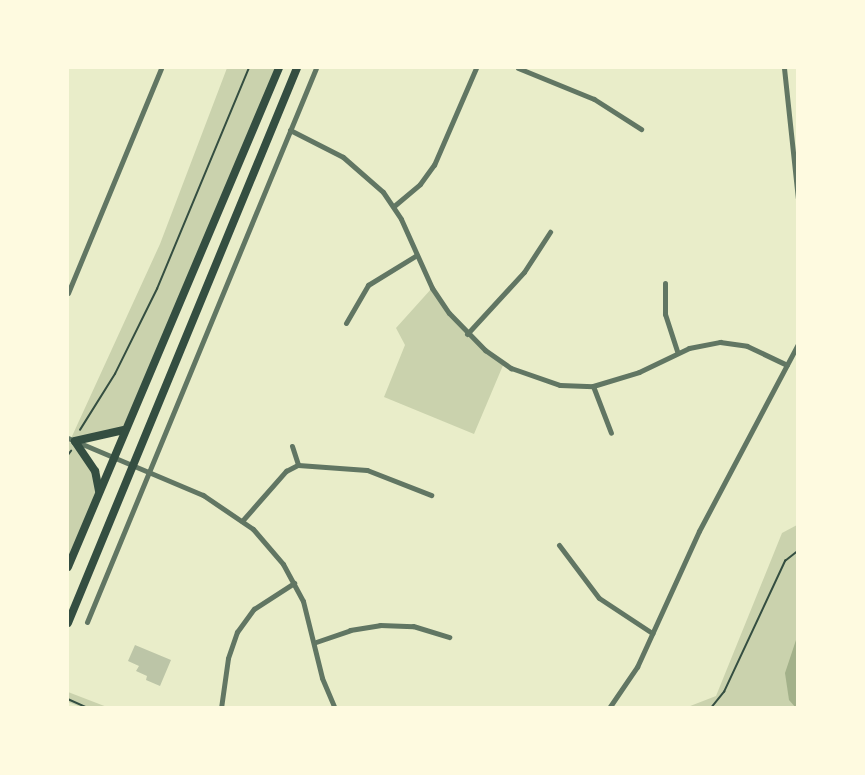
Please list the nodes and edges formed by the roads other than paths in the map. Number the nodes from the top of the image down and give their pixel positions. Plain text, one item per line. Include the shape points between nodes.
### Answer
1 (160, 68) edge
2 (279, 68) edge
3 (297, 68) edge
4 (316, 68) edge
5 (476, 68) edge
6 (518, 68) edge
7 (784, 68) edge
8 (641, 129) dead end
9 (290, 130) junction
10 (798, 199) edge
11 (394, 206) junction
12 (550, 232) dead end
13 (417, 255) junction
14 (665, 283) dead end
15 (68, 292) edge
16 (346, 322) dead end
17 (467, 334) junction
18 (798, 344) edge
19 (677, 352) junction
20 (787, 364) junction
21 (593, 386) junction
22 (124, 430) junction
23 (611, 433) dead end
24 (71, 440) edge
25 (292, 446) dead end
26 (113, 457) junction
27 (133, 465) junction
28 (298, 465) junction
29 (149, 472) junction
30 (99, 492) junction
31 (431, 495) dead end
32 (242, 520) junction
33 (559, 545) dead end
34 (68, 567) edge
35 (294, 583) junction
36 (87, 622) dead end
37 (68, 623) edge
38 (652, 633) junction
39 (449, 637) dead end
40 (316, 642) junction
41 (221, 708) edge
42 (335, 708) edge
43 (609, 708) edge

1 - 15 street
2 - 22 main road via 178,312
3 - 27 main road
4 - 9 street
5 - 11 street via 434,165 420,184
6 - 8 street via 594,99
7 - 10 street
9 - 11 street via 343,157
9 - 29 street
11 - 13 street
12 - 17 street via 524,272
13 - 16 street via 368,285
13 - 17 street via 439,300
14 - 19 street via 665,314
17 - 21 street via 496,359 531,377
18 - 20 street
19 - 20 street via 710,343 730,343 755,349
19 - 21 street via 639,372
20 - 38 street via 699,531
21 - 23 street
22 - 24 main road
22 - 26 main road
24 - 26 street
24 - 30 main road via 95,471
25 - 28 street
26 - 27 street
26 - 30 main road
27 - 29 street
27 - 37 main road
28 - 31 street via 367,470
28 - 32 street via 286,471
29 - 32 street via 203,495
29 - 36 street
30 - 34 main road
32 - 35 street via 274,553
33 - 38 street via 599,598 623,618
35 - 40 street
35 - 41 street via 262,602 241,626 228,658
38 - 43 street via 631,679
39 - 40 street via 413,626 380,624
40 - 42 street via 322,678

